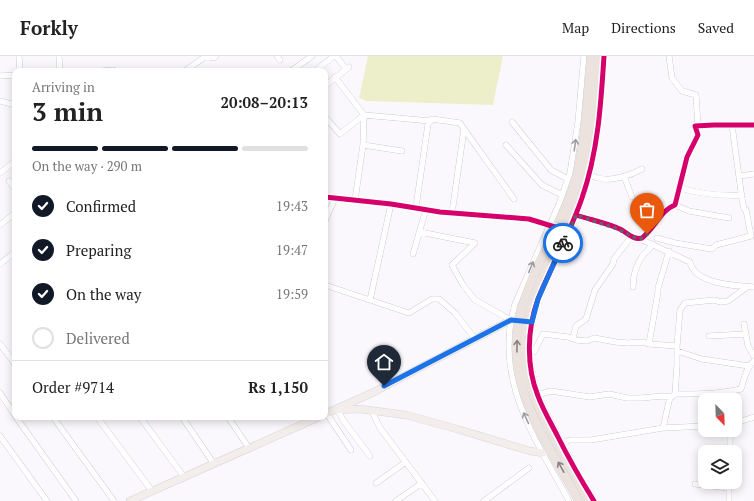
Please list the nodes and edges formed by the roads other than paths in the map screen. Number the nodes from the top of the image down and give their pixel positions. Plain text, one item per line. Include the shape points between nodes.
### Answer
1 (19, 56) edge
2 (59, 56) edge
3 (206, 56) edge
4 (216, 56) edge
5 (312, 56) edge
6 (335, 56) edge
7 (584, 56) edge
8 (591, 56) edge
9 (598, 56) edge
10 (604, 56) edge
11 (669, 56) edge
12 (20, 68) edge
13 (60, 68) edge
14 (189, 68) edge
15 (295, 68) edge
16 (319, 68) edge
17 (12, 75) edge
18 (0, 76) edge
19 (335, 77) junction
20 (328, 83) edge
21 (0, 102) edge
22 (12, 104) edge
23 (364, 115) junction
24 (328, 120) edge
25 (431, 121) junction
26 (512, 122) dead end
27 (732, 125) junction
28 (754, 125) edge
29 (698, 126) junction
30 (464, 129) junction
31 (363, 145) junction
32 (506, 146) dead end
33 (402, 151) dead end
34 (12, 163) edge
35 (642, 169) dead end
36 (0, 173) edge
37 (754, 174) edge
38 (588, 175) junction
39 (624, 176) junction
40 (739, 176) junction
41 (568, 179) junction
42 (9, 181) dead end
43 (12, 185) edge
44 (680, 188) junction
45 (562, 195) junction
46 (742, 195) junction
47 (328, 197) edge
48 (632, 197) dead end
49 (335, 198) junction
50 (514, 199) dead end
51 (355, 200) junction
52 (391, 204) junction
53 (675, 205) junction
54 (416, 207) junction
55 (426, 209) junction
56 (452, 213) junction
57 (328, 214) edge
58 (12, 215) edge
59 (576, 215) junction
60 (729, 218) dead end
61 (0, 225) edge
62 (550, 225) junction
63 (568, 231) junction
64 (420, 232) junction
65 (752, 233) edge
66 (633, 237) junction
67 (657, 238) dead end
68 (640, 239) junction
69 (653, 244) junction
70 (669, 252) junction
71 (12, 254) edge
72 (414, 254) dead end
73 (0, 264) edge
74 (328, 286) edge
75 (633, 287) dead end
76 (747, 287) junction
77 (754, 287) edge
78 (370, 300) junction
79 (511, 320) junction
80 (532, 322) junction
81 (744, 324) dead end
82 (746, 334) junction
83 (709, 336) dead end
84 (573, 338) junction
85 (475, 340) junction
86 (0, 344) edge
87 (649, 344) junction
88 (677, 348) junction
89 (534, 352) dead end
90 (754, 356) edge
91 (12, 360) edge
92 (754, 361) edge
93 (749, 366) junction
94 (0, 393) edge
95 (537, 395) junction
96 (672, 395) junction
97 (12, 410) edge
98 (336, 410) junction
99 (372, 411) junction
100 (328, 413) edge
101 (328, 417) edge
102 (754, 417) edge
103 (19, 420) edge
104 (55, 420) edge
105 (99, 420) edge
106 (142, 420) edge
107 (184, 420) edge
108 (230, 420) edge
109 (312, 420) edge
110 (742, 421) edge
111 (698, 426) edge
112 (663, 428) junction
113 (0, 436) edge
114 (562, 443) junction
115 (249, 448) junction
116 (351, 450) dead end
117 (543, 453) junction
118 (370, 456) dead end
119 (406, 462) junction
120 (214, 464) junction
121 (529, 468) dead end
122 (184, 477) junction
123 (376, 483) dead end
124 (422, 483) junction
125 (695, 484) dead end
126 (698, 484) edge
127 (586, 488) junction
128 (729, 489) edge
129 (152, 491) junction
130 (568, 499) edge
131 (47, 501) edge
132 (76, 501) edge
133 (114, 501) edge
134 (130, 501) edge
135 (396, 501) edge
136 (435, 501) edge
137 (484, 501) edge
138 (579, 501) edge
139 (589, 501) edge
140 (594, 501) edge
141 (729, 501) edge

1 - 12 street
2 - 13 street
3 - 4 street
3 - 14 street
5 - 15 street
6 - 16 street
6 - 19 street via 347,68
41 -> 7 street via 575,141
138 -> 8 highway, bridge via 530,407 518,370 516,346 525,296 574,184 581,154
9 - 139 highway, bridge via 588,162 581,189 532,302 525,348 527,373 535,400
10 - 38 street via 597,134
11 - 29 street via 672,78 682,91 696,95
17 - 18 street
19 - 20 street
19 - 23 street
21 - 22 street
23 - 24 street via 340,134
23 - 25 street
23 - 31 street
25 - 30 street via 448,120 460,123
25 - 54 street via 428,124
26 - 41 street via 551,170
27 - 28 street
27 - 29 street
27 - 40 street
29 - 44 street via 694,126 698,135 687,157
30 - 50 street
30 - 56 street
31 - 33 street
31 - 51 street
32 - 45 street via 542,185
34 - 36 street
35 - 39 street
37 - 40 street
38 - 39 street via 599,178
38 - 59 street
39 - 48 street
40 - 46 street
41 - 45 street
42 - 43 street
44 - 46 street via 700,194
44 - 53 street
45 - 62 street
46 - 65 street
47 - 49 street
49 - 51 street
49 - 57 street
51 - 52 street
52 - 54 street
52 - 78 street
53 - 60 street via 689,211
53 - 68 street via 671,206
54 - 55 street
55 - 56 street
55 - 64 street
56 - 62 street via 516,217
58 - 61 street
59 - 63 street
59 - 66 street via 618,229
62 - 63 street
79 -> 62 street via 515,304
63 - 80 street via 538,299
64 - 72 street
64 - 79 street via 475,243 452,265 475,300
65 - 67 street via 751,236 716,245 712,249
66 - 68 street
66 - 84 street via 614,259 595,290 586,319 576,326
68 - 69 street
69 - 70 street
69 - 75 street via 637,264
70 - 76 street via 690,262 691,268 703,278
70 - 87 street via 658,288
71 - 73 street
74 - 78 street
76 - 77 street
76 - 88 street via 728,301 685,303 680,310
78 - 85 street via 409,313 432,298 439,299 455,313
79 - 80 main road
79 - 85 main road
117 -> 79 street via 520,406 511,376 508,344
80 - 95 street via 530,360
81 - 82 street
82 - 83 street
82 - 90 street via 748,346
84 - 87 street
84 - 89 street via 543,334
85 - 98 main road
86 - 91 street
87 - 88 street
88 - 93 street via 702,359
88 - 96 street
92 - 93 street
93 - 96 street via 741,389
94 - 97 street
95 - 96 street via 551,391 590,397 610,394 627,398
95 - 114 street
96 - 112 street
98 - 99 main road
98 - 100 main road
98 - 118 street
99 - 117 main road via 406,416
99 - 119 street via 380,428
101 - 116 street
102 - 110 street
103 - 132 street
104 - 133 street
105 - 129 street
106 - 122 street
107 - 120 street
108 - 115 street
109 - 115 main road
111 - 112 street
112 - 114 street
113 - 131 street
114 - 117 main road
114 - 127 street
115 - 120 main road
117 - 130 street
119 - 123 street
119 - 124 street
120 - 122 main road
121 - 137 street
122 - 129 main road
124 - 135 street
124 - 136 street
125 - 126 street
127 - 130 street
127 - 140 street
128 - 141 street
129 - 134 main road

